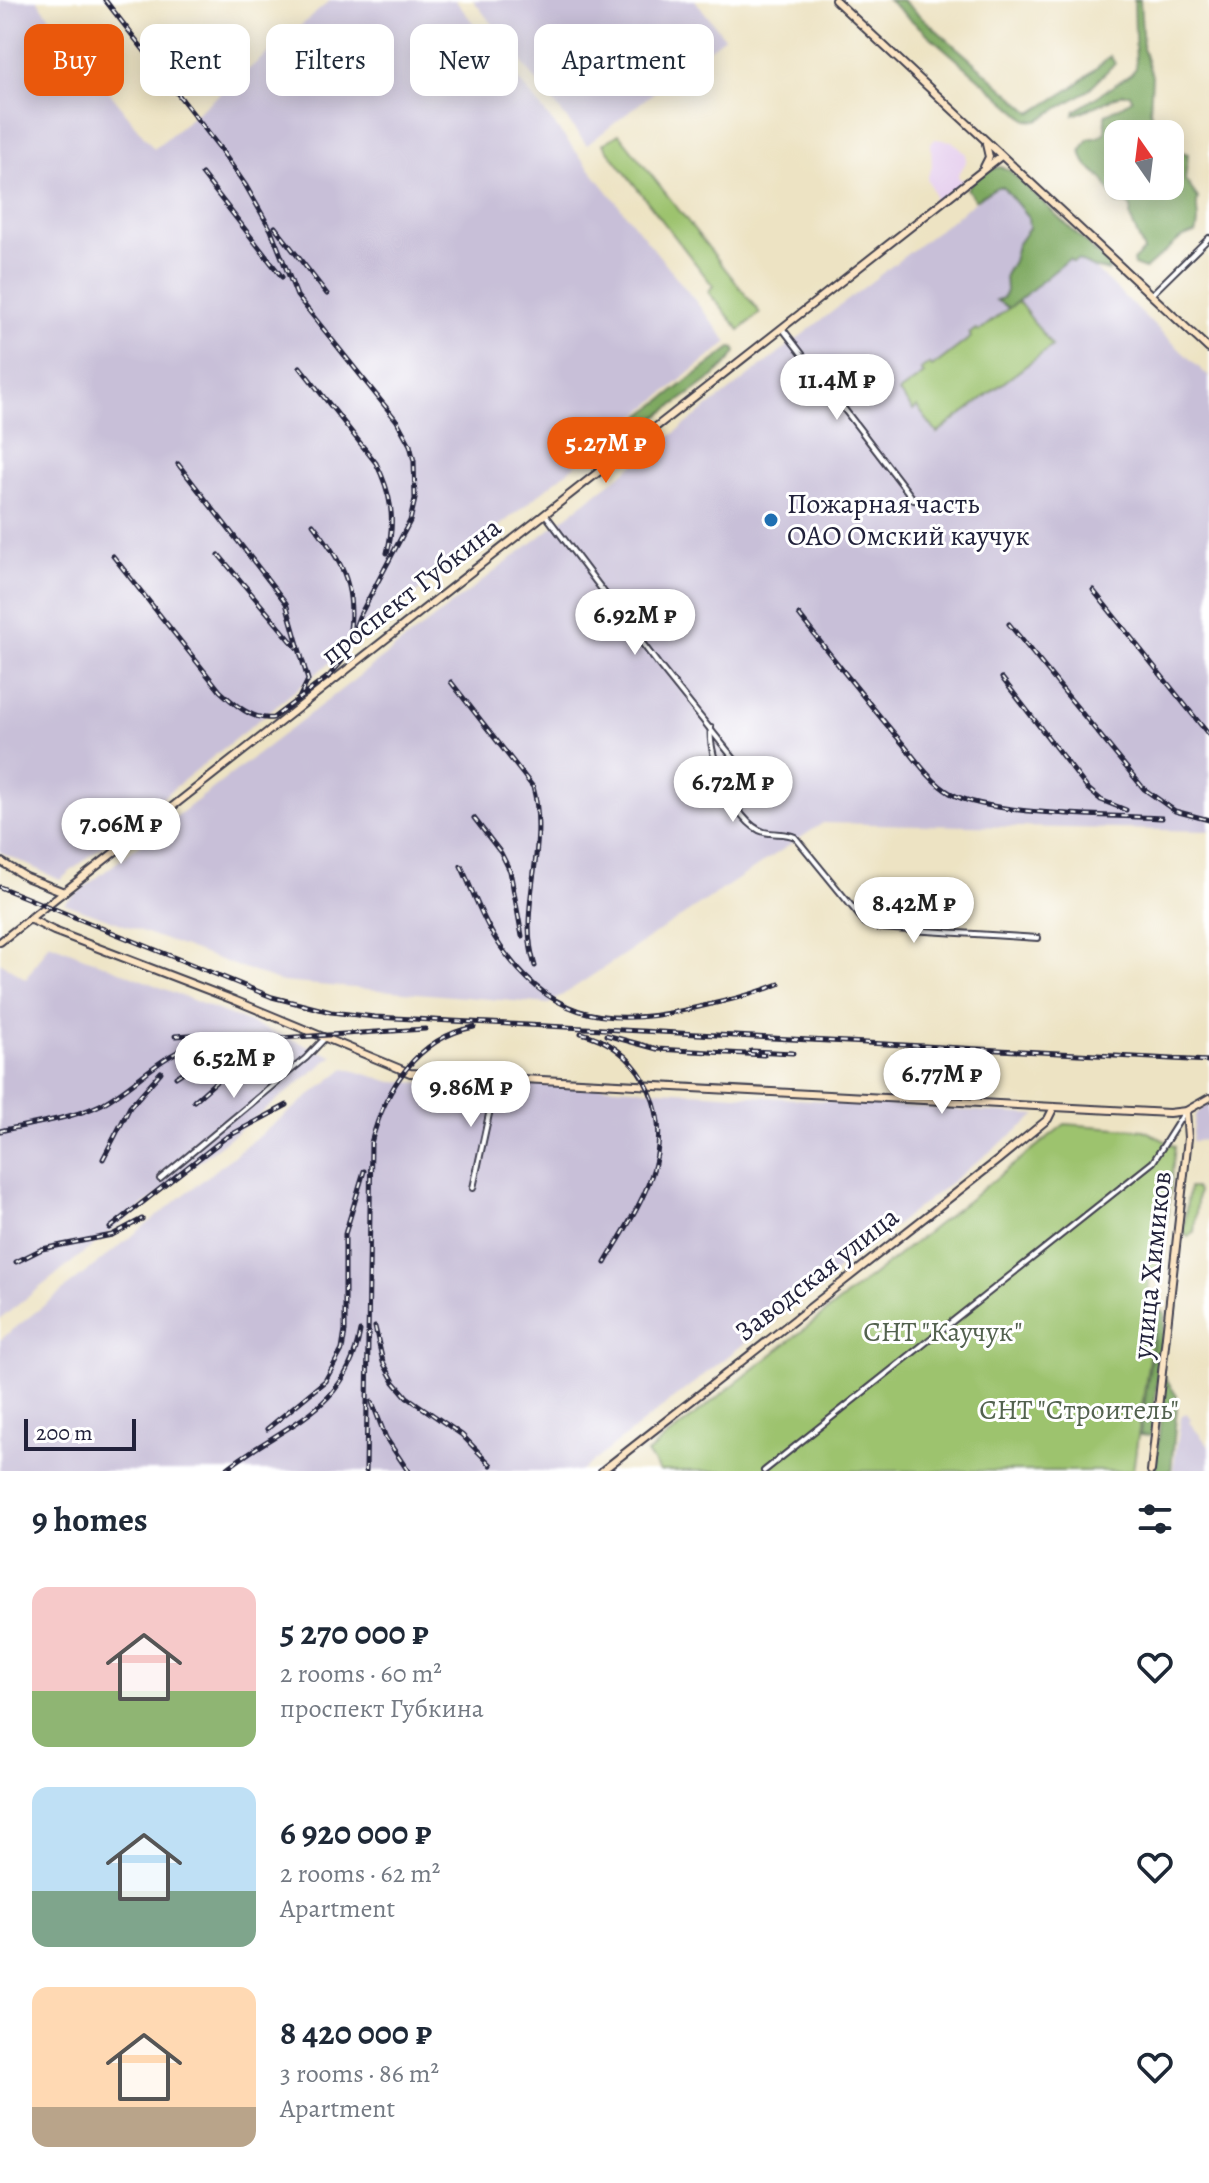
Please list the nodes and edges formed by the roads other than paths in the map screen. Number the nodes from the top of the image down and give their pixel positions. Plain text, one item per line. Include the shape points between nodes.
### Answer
1 (835, 0) edge
2 (982, 138) junction
3 (1001, 156) junction
4 (980, 172) junction
5 (1018, 172) junction
6 (1209, 238) edge
7 (1151, 295) junction
8 (782, 328) junction
9 (1209, 349) edge
10 (914, 500) dead end
11 (545, 514) junction
12 (711, 728) junction
13 (751, 780) dead end
14 (0, 861) edge
15 (64, 892) junction
16 (30, 919) junction
17 (1038, 938) dead end
18 (0, 942) edge
19 (325, 1038) junction
20 (497, 1077) junction
21 (1209, 1098) edge
22 (1054, 1107) junction
23 (1186, 1111) junction
24 (160, 1179) dead end
25 (473, 1188) dead end
26 (602, 1471) edge
27 (764, 1471) edge
28 (1151, 1471) edge

1 - 2 main road
2 - 3 main road
2 - 4 main road via 989,157
3 - 4 main road, проспект Губкина
3 - 5 main road
4 - 5 main road via 1000,165
4 - 8 main road, проспект Губкина
5 - 7 main road
6 - 7 street
7 - 9 main road
8 - 10 street
8 - 11 main road, проспект Губкина
11 - 12 street
11 - 15 main road, проспект Губкина
12 - 13 street
12 - 17 street via 717,766 734,803 754,827 795,837 866,924
14 - 15 main road
15 - 16 main road, проспект Губкина
16 - 18 main road, проспект Губкина
16 - 19 main road
19 - 20 main road via 410,1073
19 - 24 street
20 - 22 main road
20 - 25 street
21 - 23 main road
22 - 23 main road
22 - 26 main road, Заводская улица via 1048,1119 998,1160
23 - 27 street via 1153,1162
23 - 28 main road, улица Химиков via 1187,1152

